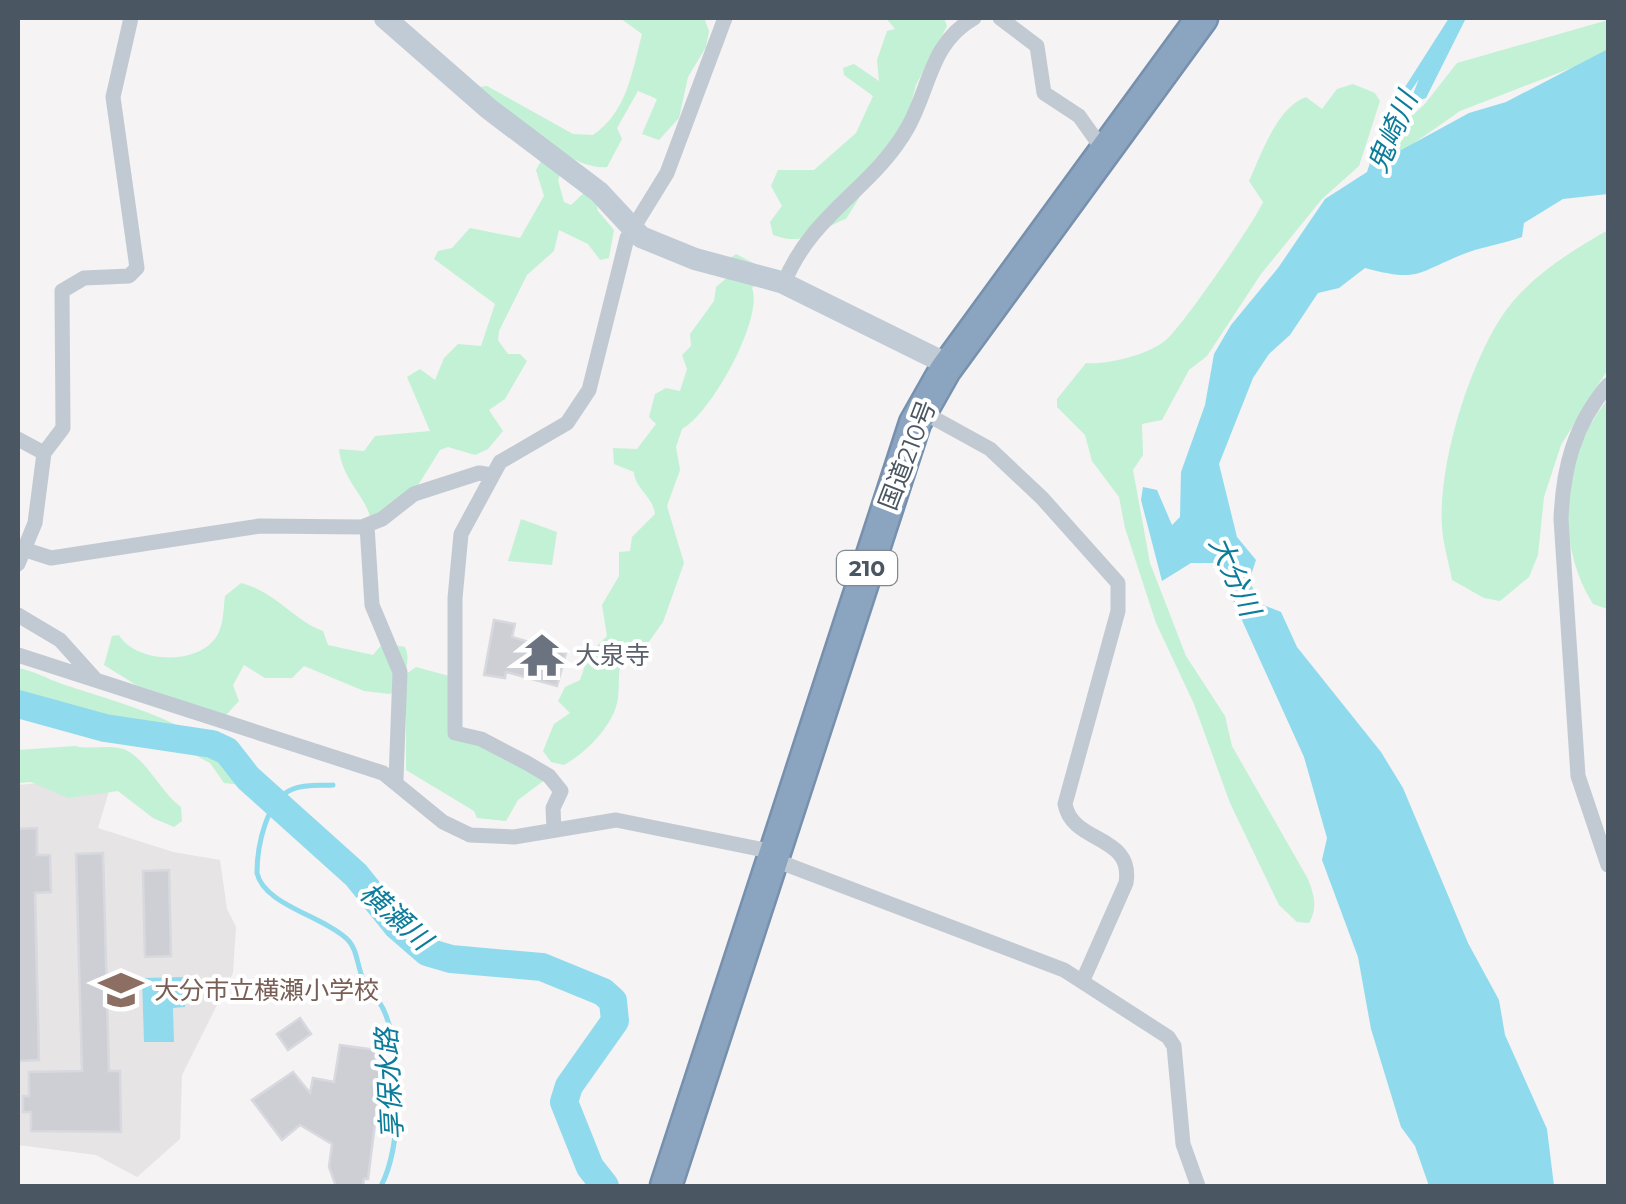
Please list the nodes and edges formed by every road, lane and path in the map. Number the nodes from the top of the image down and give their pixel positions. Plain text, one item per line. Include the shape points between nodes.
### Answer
1 (131, 18) edge
2 (385, 18) edge
3 (725, 18) edge
4 (1000, 18) edge
5 (1202, 18) edge
6 (962, 20) edge
7 (1104, 152) junction
8 (632, 229) junction
9 (784, 283) junction
10 (949, 365) junction
11 (1608, 385) edge
12 (921, 411) junction
13 (18, 440) edge
14 (44, 453) junction
15 (492, 475) junction
16 (366, 526) junction
17 (22, 557) edge
18 (18, 614) edge
19 (18, 655) edge
20 (96, 680) junction
21 (396, 780) junction
22 (554, 830) junction
23 (774, 856) junction
24 (1608, 866) edge
25 (1083, 980) junction
26 (666, 1186) edge
27 (1198, 1186) edge

1 - 14 street via 114,96 137,268 124,278 84,278 62,290 64,424
2 - 8 street via 489,109 588,182
3 - 8 street via 668,172
4 - 7 street via 1037,46 1044,93 1079,116
5 - 7 highway, 国道210号 / 210
6 - 9 street via 932,63 906,132 802,244
7 - 10 highway, 国道210号 / 210
8 - 9 street via 695,259
8 - 15 street via 596,372 580,408 563,426 505,458
9 - 10 street
10 - 12 highway, 国道210号 / 210
11 - 24 street via 1576,436 1562,484 1561,520 1578,776
12 - 23 highway, 国道210号 / 210
12 - 25 street via 990,449 1118,583 1118,611 1066,804 1070,816 1128,866
13 - 14 street
14 - 17 street via 35,523
15 - 16 street via 474,474 414,494
15 - 22 street via 458,551 454,730 552,779 560,791
16 - 17 street via 260,526
16 - 21 street via 372,605 400,672
18 - 20 street via 60,640
19 - 20 street
20 - 21 street
21 - 22 street via 444,822 470,835
22 - 23 street via 616,820
23 - 25 street
23 - 26 highway, 国道210号 / 210
25 - 27 street via 1172,1041 1183,1144

